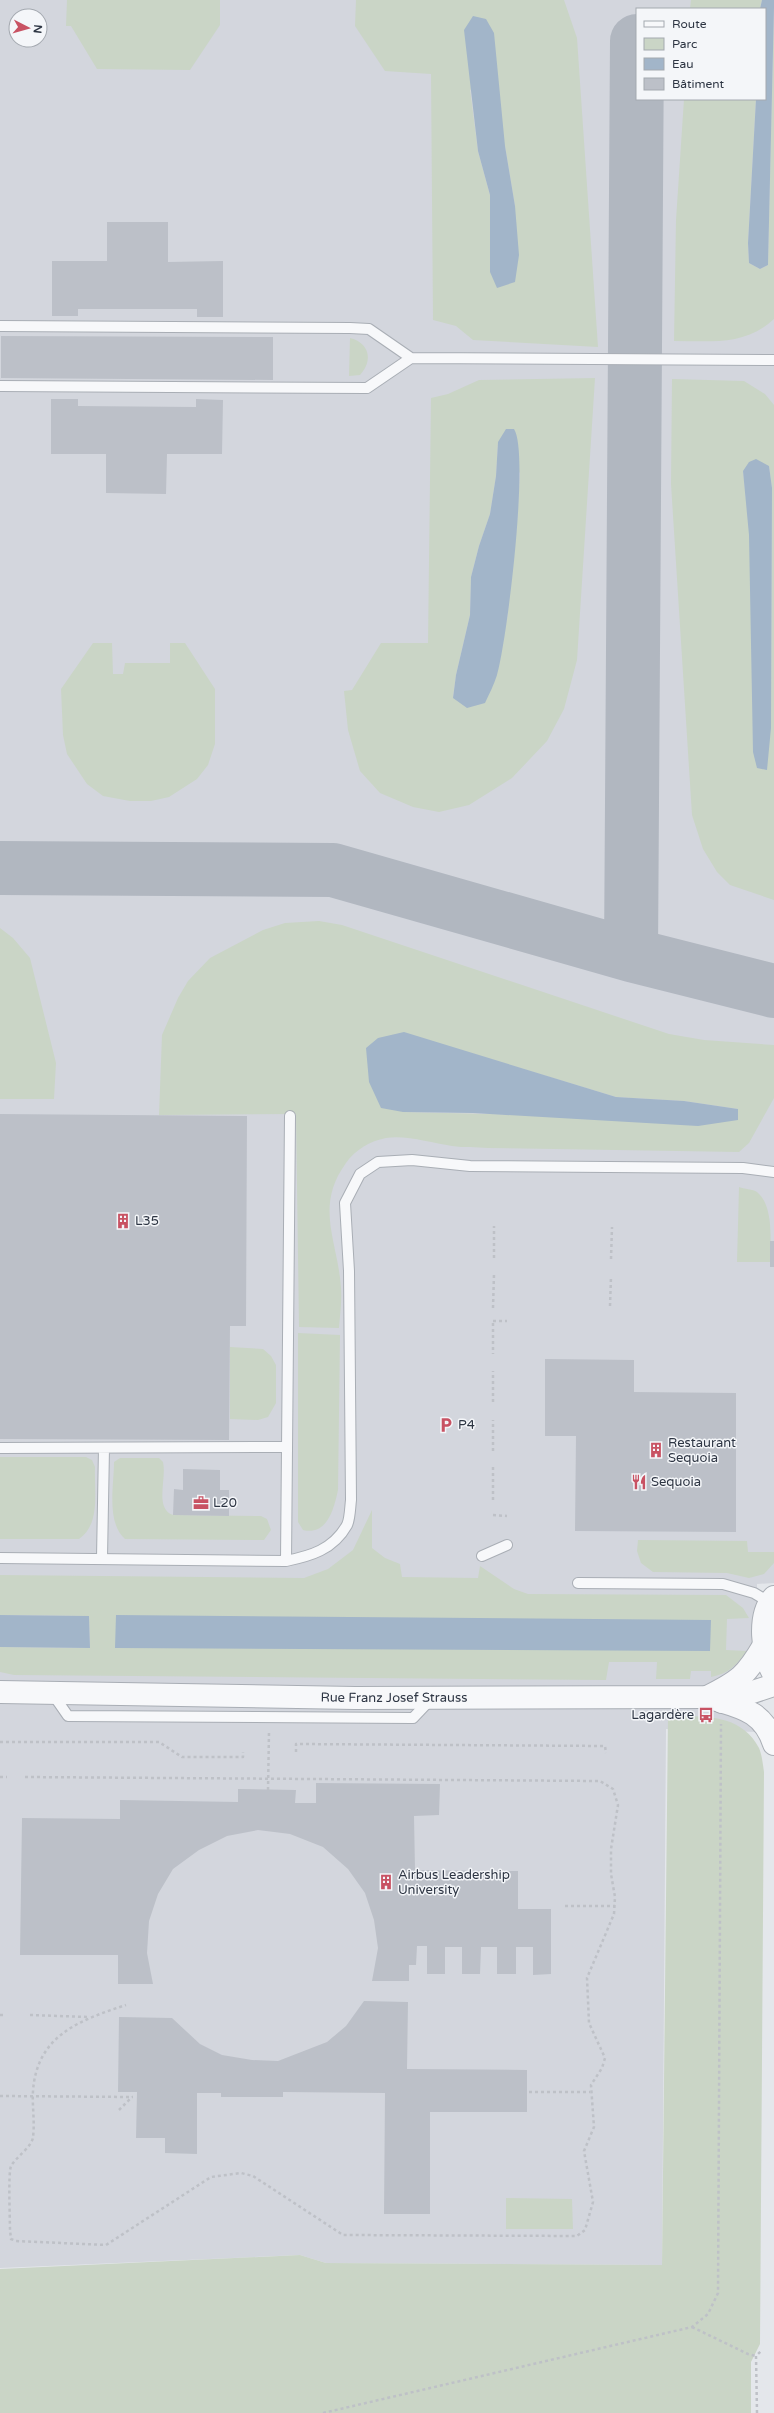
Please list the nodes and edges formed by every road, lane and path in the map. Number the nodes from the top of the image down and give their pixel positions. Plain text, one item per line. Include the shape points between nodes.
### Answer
1 (0, 326) edge
2 (411, 358) junction
3 (774, 360) edge
4 (0, 386) edge
5 (290, 1116) dead end
6 (774, 1172) edge
7 (494, 1226) dead end
8 (612, 1227) dead end
9 (494, 1258) dead end
10 (611, 1259) dead end
11 (494, 1274) dead end
12 (611, 1277) dead end
13 (610, 1306) dead end
14 (493, 1308) dead end
15 (507, 1321) dead end
16 (493, 1354) dead end
17 (493, 1371) dead end
18 (493, 1402) dead end
19 (493, 1420) dead end
20 (287, 1447) junction
21 (0, 1448) edge
22 (104, 1448) junction
23 (493, 1451) dead end
24 (493, 1467) dead end
25 (493, 1500) dead end
26 (493, 1515) dead end
27 (507, 1516) dead end
28 (507, 1545) dead end
29 (482, 1556) dead end
30 (0, 1558) edge
31 (102, 1558) junction
32 (286, 1560) junction
33 (578, 1583) dead end
34 (772, 1599) edge
35 (764, 1645) junction
36 (774, 1675) edge
37 (774, 1685) edge
38 (0, 1692) edge
39 (52, 1693) junction
40 (432, 1698) junction
41 (717, 1707) junction
42 (269, 1717) junction
43 (0, 1742) edge
44 (774, 1744) edge
45 (243, 1752) dead end
46 (296, 1752) dead end
47 (606, 1753) dead end
48 (7, 1776) dead end
49 (0, 1777) edge
50 (25, 1777) dead end
51 (268, 1779) junction
52 (268, 1790) dead end
53 (565, 1906) dead end
54 (616, 1906) junction
55 (126, 2005) dead end
56 (0, 2015) edge
57 (6, 2015) dead end
58 (30, 2015) dead end
59 (89, 2017) junction
60 (529, 2092) dead end
61 (590, 2092) junction
62 (0, 2096) edge
63 (33, 2096) junction
64 (118, 2110) dead end
65 (692, 2327) junction
66 (762, 2350) dead end
67 (756, 2356) junction
68 (323, 2413) edge
69 (757, 2413) edge

1 - 2 lane via 369,329
2 - 3 lane
2 - 4 lane via 367,388
5 - 20 lane
6 - 32 lane via 743,1168 470,1166 412,1160 378,1162 360,1174 345,1203 349,1271 351,1500 347,1525 331,1544 314,1555
7 - 9 path
8 - 10 path
11 - 14 path
12 - 13 path
15 - 16 path via 493,1322
17 - 18 path
19 - 23 path
20 - 22 lane
20 - 32 lane
21 - 22 lane
22 - 31 lane
24 - 25 path
26 - 27 path
28 - 29 lane
30 - 31 lane
31 - 32 lane
33 - 34 lane via 723,1584 740,1587
34 - 35 street via 766,1615
35 - 36 street
35 - 41 street, Rue Franz Josef Strauss via 753,1665
37 - 41 street
38 - 39 street, Rue Franz Josef Strauss
39 - 40 street, Rue Franz Josef Strauss
39 - 42 lane via 68,1716
40 - 41 street, Rue Franz Josef Strauss
40 - 42 lane via 413,1718
41 - 44 street via 734,1704 749,1711 762,1721
41 - 65 path via 718,2293 708,2314
42 - 51 path
43 - 45 path via 159,1742 182,1757 243,1757
46 - 47 path via 296,1744 304,1744 605,1746
48 - 49 path
50 - 51 path
51 - 52 path
51 - 54 path via 600,1781 613,1789 618,1806 611,1855
53 - 54 path
54 - 61 path via 587,1978 589,2023 605,2058
55 - 59 path
56 - 57 path
58 - 59 path
59 - 63 path via 60,2034 48,2046 36,2077
60 - 61 path
61 - 63 path via 594,2127 584,2151 593,2202 586,2230 577,2236 343,2235 253,2176 240,2173 211,2177 106,2245 11,2239 10,2168 33,2139
62 - 63 path
63 - 64 path via 133,2096
65 - 67 path
65 - 68 path
66 - 67 path
67 - 69 path

